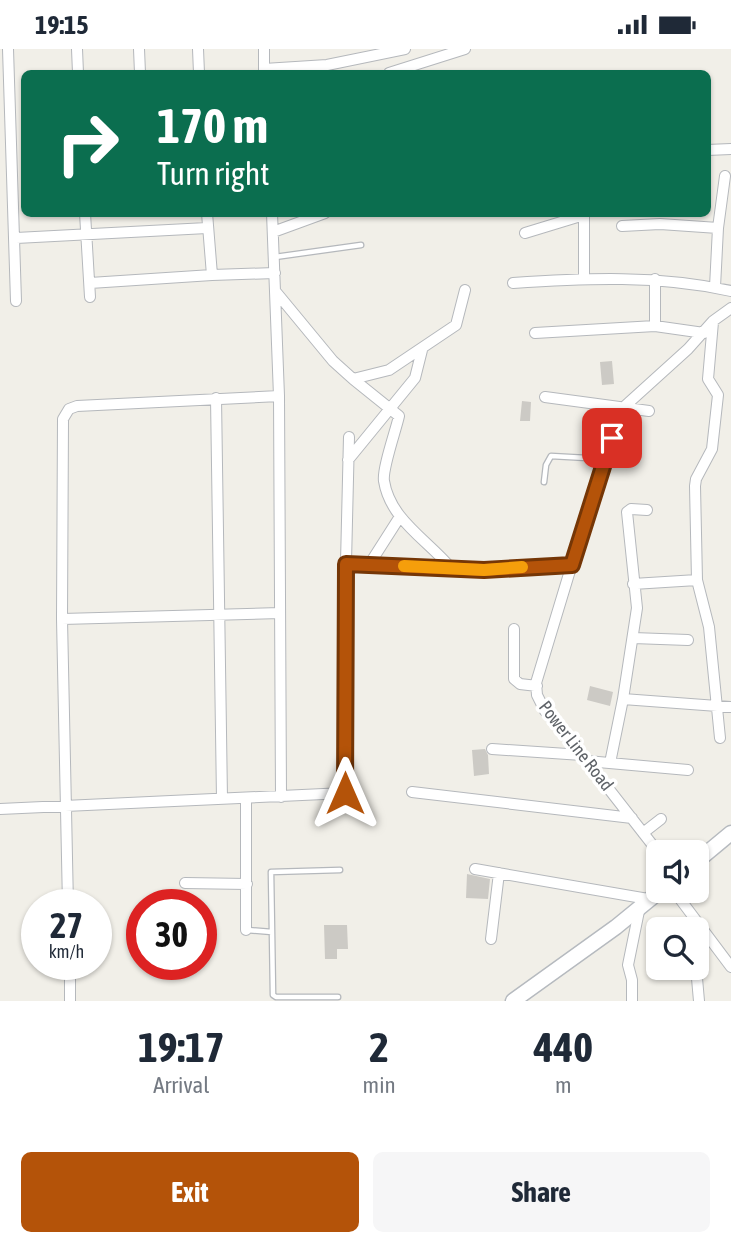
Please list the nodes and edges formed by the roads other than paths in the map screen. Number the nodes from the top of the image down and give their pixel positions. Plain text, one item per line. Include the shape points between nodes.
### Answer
1 (8, 49) edge
2 (77, 49) edge
3 (139, 49) edge
4 (198, 49) edge
5 (264, 49) edge
6 (406, 49) edge
7 (462, 49) edge
8 (411, 66) junction
9 (78, 70) edge
10 (140, 70) edge
11 (199, 70) edge
12 (264, 70) edge
13 (274, 70) edge
14 (398, 70) edge
15 (12, 118) junction
16 (21, 118) edge
17 (731, 149) edge
18 (711, 150) edge
19 (725, 176) dead end
20 (85, 217) edge
21 (207, 217) edge
22 (272, 217) edge
23 (314, 217) edge
24 (575, 217) edge
25 (584, 217) edge
26 (622, 226) dead end
27 (207, 228) junction
28 (718, 228) junction
29 (273, 232) junction
30 (525, 233) dead end
31 (86, 234) junction
32 (16, 238) junction
33 (361, 245) dead end
34 (274, 257) junction
35 (275, 273) junction
36 (212, 275) junction
37 (584, 278) junction
38 (655, 279) junction
39 (90, 283) junction
40 (513, 283) dead end
41 (715, 288) junction
42 (465, 290) dead end
43 (731, 291) edge
44 (275, 292) junction
45 (90, 297) dead end
46 (16, 301) dead end
47 (731, 308) edge
48 (713, 321) junction
49 (655, 326) junction
50 (535, 333) dead end
51 (704, 333) junction
52 (422, 350) junction
53 (353, 379) junction
54 (279, 396) junction
55 (545, 397) dead end
56 (216, 398) junction
57 (625, 406) junction
58 (391, 409) junction
59 (649, 411) dead end
60 (349, 437) dead end
61 (606, 459) junction
62 (348, 460) junction
63 (544, 482) dead end
64 (647, 510) dead end
65 (399, 518) junction
66 (346, 564) junction
67 (369, 565) junction
68 (572, 565) junction
69 (450, 567) junction
70 (697, 580) junction
71 (633, 584) junction
72 (280, 613) junction
73 (219, 615) junction
74 (62, 619) junction
75 (514, 629) dead end
76 (633, 638) junction
77 (688, 640) dead end
78 (537, 686) junction
79 (623, 699) junction
80 (731, 707) edge
81 (719, 708) junction
82 (720, 738) dead end
83 (492, 748) dead end
84 (585, 758) junction
85 (610, 763) junction
86 (688, 770) dead end
87 (412, 792) dead end
88 (281, 797) junction
89 (246, 798) junction
90 (222, 799) junction
91 (66, 807) junction
92 (0, 809) edge
93 (632, 818) junction
94 (661, 819) dead end
95 (643, 833) junction
96 (729, 838) edge
97 (649, 840) edge
98 (709, 853) edge
99 (475, 869) dead end
100 (340, 870) dead end
101 (499, 873) junction
102 (186, 883) dead end
103 (247, 884) junction
104 (68, 889) edge
105 (646, 898) edge
106 (646, 901) edge
107 (648, 903) edge
108 (246, 930) joint
109 (272, 932) junction
110 (709, 938) edge
111 (491, 939) dead end
112 (731, 967) edge
113 (70, 980) edge
114 (697, 980) edge
115 (525, 996) edge
116 (338, 997) dead end
117 (70, 1001) edge
118 (513, 1001) edge
119 (632, 1001) edge
120 (699, 1001) edge

1 - 15 street
2 - 9 street
3 - 10 street
4 - 11 street
5 - 12 street
6 - 8 street
6 - 13 street
7 - 8 street
8 - 14 street
15 - 16 street
15 - 32 street
17 - 18 street
19 - 28 street
20 - 31 street
21 - 27 street
22 - 29 street
23 - 29 street
24 - 30 street
25 - 37 street
26 - 28 street
27 - 31 street
27 - 36 street
28 - 41 street
29 - 34 street
31 - 32 street
31 - 39 street
32 - 46 street
33 - 34 lane
34 - 35 street
35 - 36 street
35 - 44 street
36 - 39 street
37 - 38 street
37 - 40 street
38 - 41 street
38 - 49 street
39 - 45 street
41 - 43 street
42 - 52 street via 456,325
44 - 53 street
44 - 54 street
47 - 48 street, Power Line Road
48 - 51 street, Power Line Road
48 - 70 street via 708,379 718,395 712,449 695,486
49 - 50 street
49 - 51 street
51 - 57 street, Power Line Road
52 - 53 street via 389,370
52 - 58 street via 415,378
53 - 58 street
54 - 56 street
54 - 72 street
55 - 57 street
56 - 73 street
56 - 74 street via 77,406 66,412 62,432
57 - 59 street
57 - 61 street, Power Line Road
58 - 62 street
58 - 65 street via 399,416 384,479
60 - 62 street
61 - 63 lane via 551,456
61 - 68 street, Power Line Road
62 - 66 street
64 - 71 street via 627,512
65 - 67 street
65 - 69 street
66 - 67 street
66 - 88 street via 345,793
67 - 69 street
68 - 69 street via 484,570
68 - 78 street, Power Line Road
70 - 71 street
70 - 81 street via 709,627
71 - 76 street
72 - 73 street
72 - 88 street
73 - 74 street
73 - 90 street
74 - 91 street
75 - 78 street via 514,679
76 - 77 street
76 - 79 street
78 - 84 street, Power Line Road via 545,711
79 - 81 street
79 - 85 street
80 - 81 street
81 - 82 street
83 - 84 street
84 - 85 street
84 - 93 street, Power Line Road
85 - 86 street
87 - 93 street
88 - 89 street
89 - 90 street
89 - 103 street
90 - 91 street
91 - 92 street
91 - 104 street
93 - 95 street, Power Line Road
94 - 95 street
95 - 97 street, Power Line Road
96 - 98 street
99 - 101 street
100 - 109 lane via 271,871
101 - 105 street
101 - 111 street
102 - 103 street
103 - 108 street
106 - 115 street
107 - 119 street via 628,965
108 - 109 lane
109 - 116 lane via 273,995
110 - 112 street
113 - 117 street
114 - 120 street
115 - 118 street

